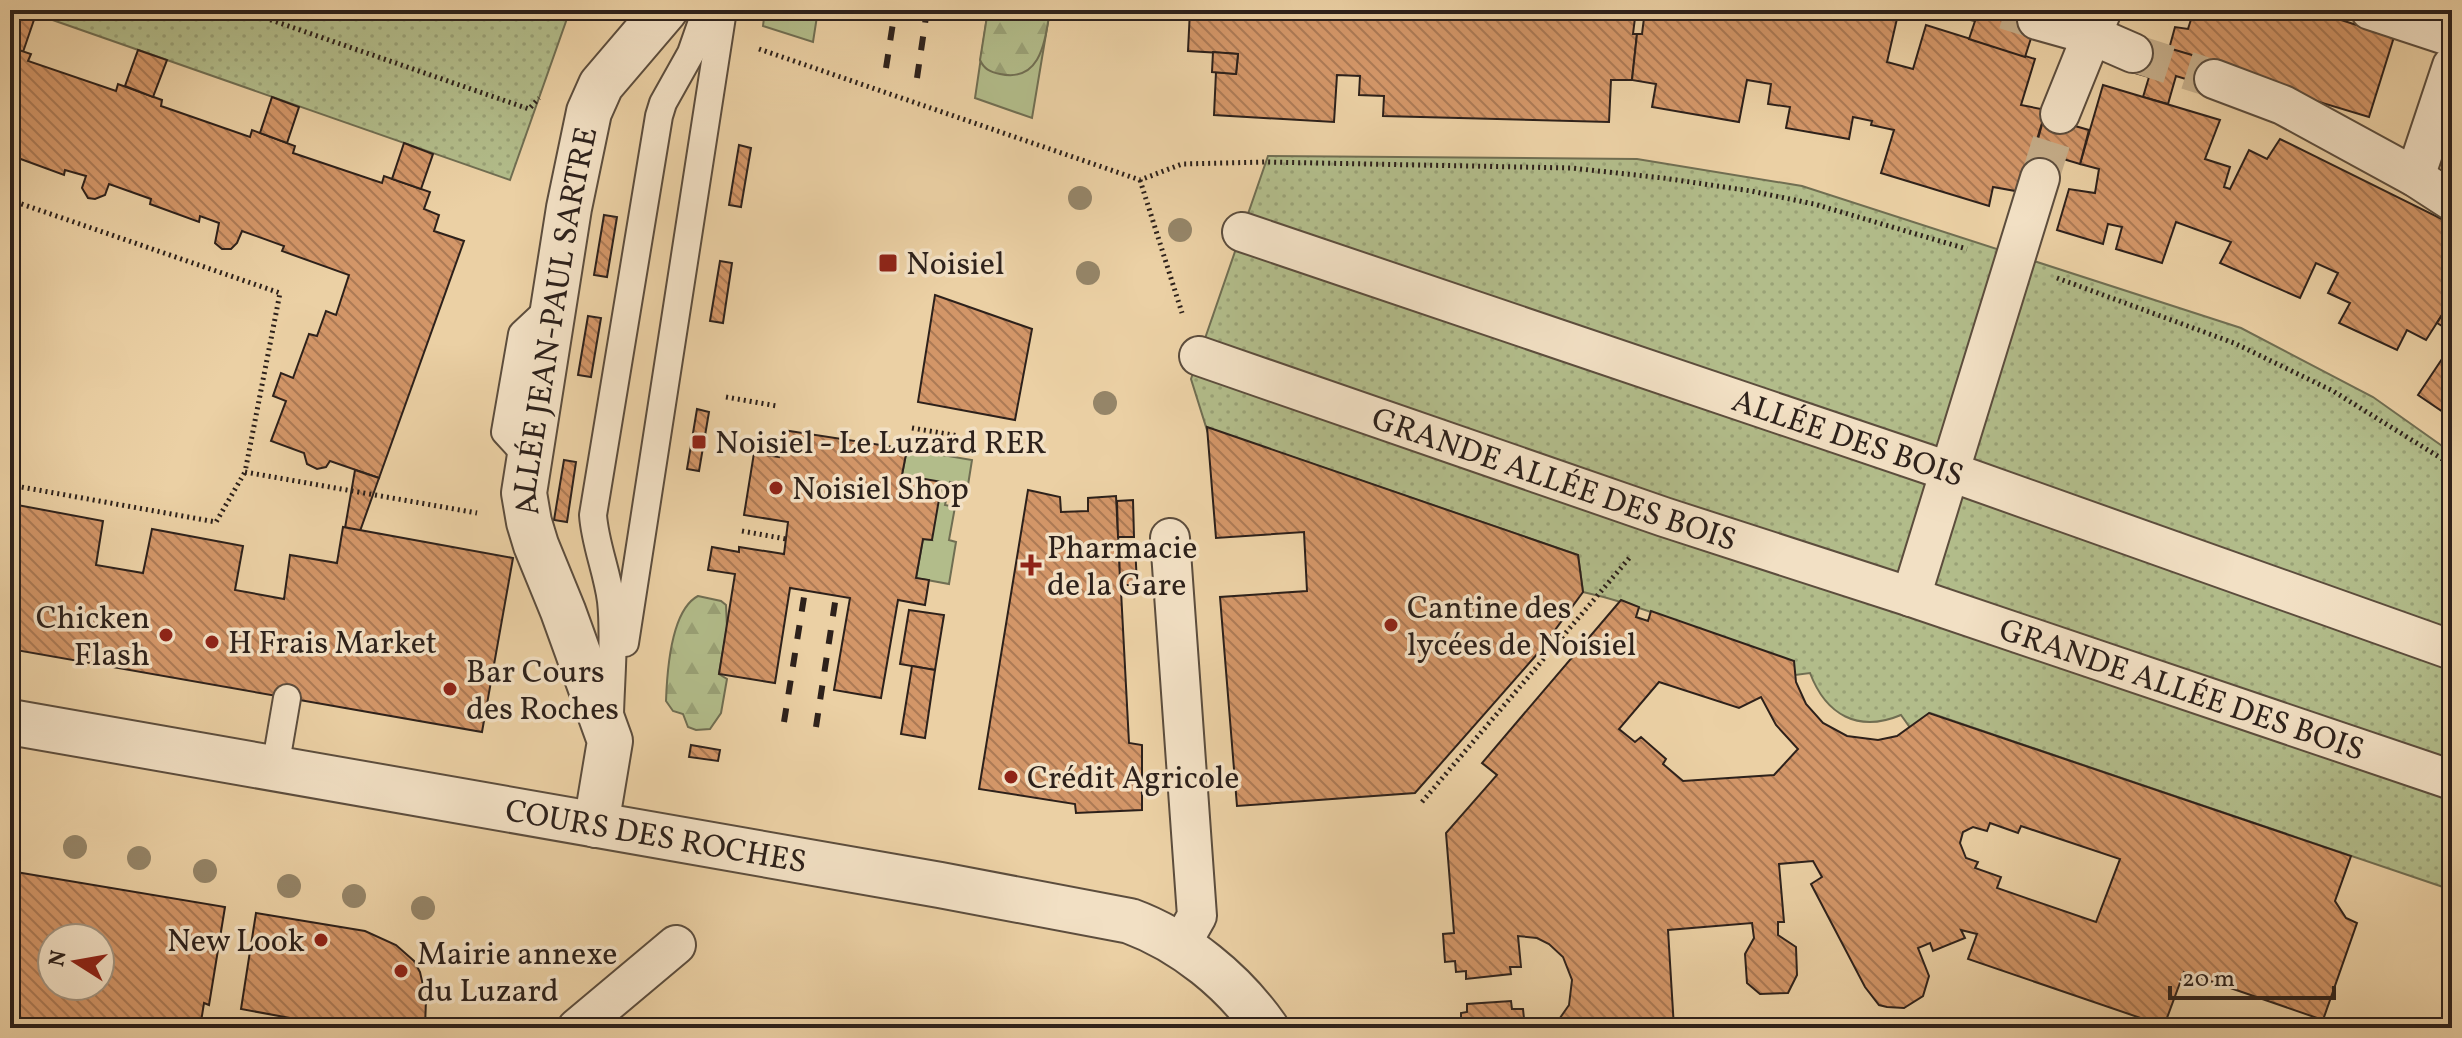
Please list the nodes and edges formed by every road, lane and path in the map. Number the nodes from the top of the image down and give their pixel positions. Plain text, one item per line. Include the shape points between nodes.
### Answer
1 (242, 10) edge
2 (665, 10) edge
3 (706, 10) edge
4 (2370, 10) edge
5 (2037, 20) tunnel mouth
6 (721, 22) edge
7 (2098, 23) edge
8 (2452, 37) edge
9 (2133, 53) tunnel mouth
10 (2452, 66) edge
11 (2214, 79) tunnel mouth
12 (529, 109) dead end
13 (2060, 114) tunnel mouth
14 (2415, 177) junction
15 (2040, 178) tunnel mouth
16 (10, 200) edge
17 (2452, 201) edge
18 (1242, 232) dead end
19 (2015, 264) junction
20 (1199, 356) dead end
21 (726, 397) dead end
22 (777, 406) dead end
23 (912, 428) dead end
24 (959, 436) dead end
25 (2452, 465) edge
26 (245, 472) junction
27 (1951, 472) junction
28 (10, 485) edge
29 (1664, 517) junction
30 (529, 522) junction
31 (742, 531) dead end
32 (1170, 538) dead end
33 (786, 539) dead end
34 (1911, 597) junction
35 (2452, 650) edge
36 (287, 698) dead end
37 (10, 722) edge
38 (610, 741) junction
39 (275, 768) junction
40 (2452, 780) edge
41 (1422, 802) dead end
42 (596, 825) junction
43 (676, 945) dead end
44 (1180, 946) junction
45 (577, 1028) edge
46 (1266, 1028) edge

1 - 12 path
2 - 30 street, ALLÉE JEAN-PAUL SARTRE via 601,85 582,137 528,457 524,493
3 - 38 lane via 659,116 593,515 612,606
4 - 8 street
5 - 7 street
6 - 19 path via 1140,180 1182,164 1571,168 1814,204
6 - 38 lane, ALLÉE JEAN-PAUL SARTRE
7 - 9 street
7 - 13 street
10 - 14 street
11 - 14 street via 2283,105
14 - 17 street
15 - 19 street
16 - 26 path via 280,293
18 - 27 street, ALLÉE DES BOIS
19 - 25 path via 2234,343 2333,391
19 - 27 street
20 - 29 street, GRANDE ALLÉE DES BOIS
21 - 22 path
23 - 24 path
26 - 28 path via 216,522
26 - 30 path
27 - 34 street
27 - 35 street, ALLÉE DES BOIS
29 - 34 street, GRANDE ALLÉE DES BOIS
29 - 41 path
30 - 38 street, ALLÉE JEAN-PAUL SARTRE
31 - 33 path
32 - 44 street via 1197,916
34 - 40 street, GRANDE ALLÉE DES BOIS
36 - 39 lane
37 - 39 street, COURS DES ROCHES
38 - 42 street, ALLÉE JEAN-PAUL SARTRE
39 - 42 street, COURS DES ROCHES
42 - 44 street, COURS DES ROCHES via 1087,912 1152,929
43 - 45 street
44 - 46 street, COURS DES ROCHES via 1240,995

